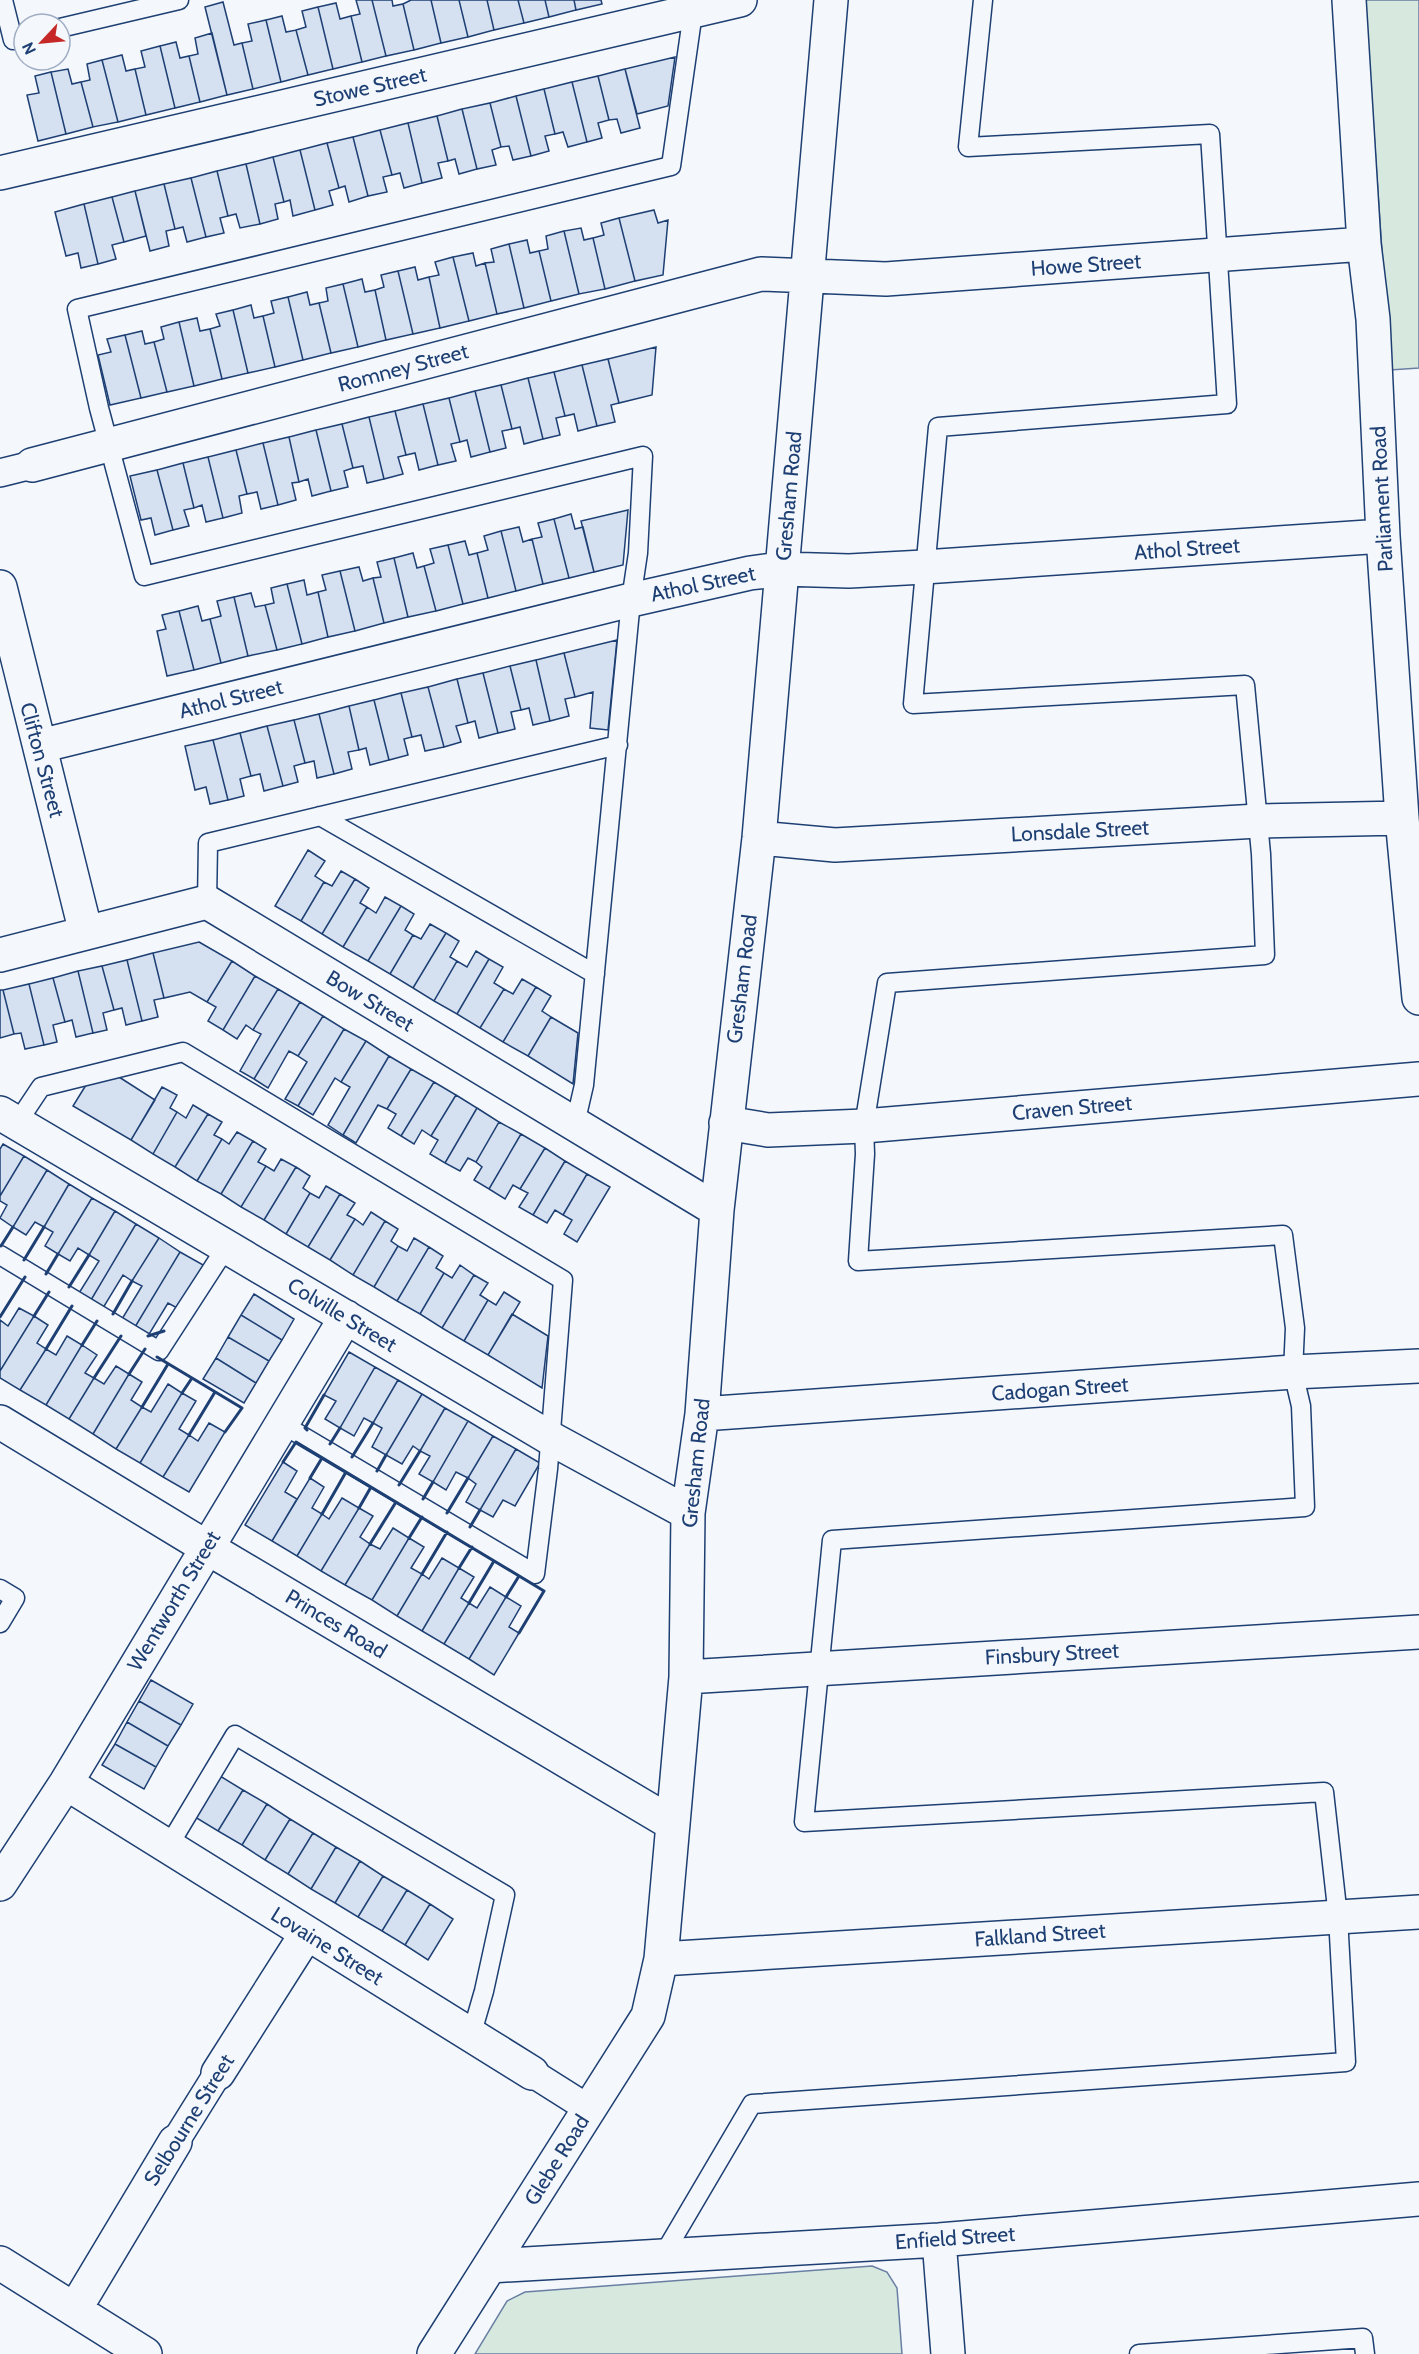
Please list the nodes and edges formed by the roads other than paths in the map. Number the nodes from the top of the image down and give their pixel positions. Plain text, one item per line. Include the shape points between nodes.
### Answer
1 (3, 0) edge
2 (179, 0) edge
3 (740, 0) edge
4 (831, 0) edge
5 (983, 0) edge
6 (1350, 0) edge
7 (694, 5) edge
8 (72, 25) edge
9 (12, 36) edge
10 (0, 173) edge
11 (1364, 244) junction
12 (1219, 255) junction
13 (807, 275) junction
14 (110, 445) junction
15 (32, 465) joint
16 (0, 473) edge
17 (1383, 536) junction
18 (924, 567) junction
19 (782, 569) junction
20 (0, 587) edge
21 (631, 600) junction
22 (12, 694) edge
23 (618, 745) junction
24 (40, 746) junction
25 (320, 816) junction
26 (1402, 818) junction
27 (1258, 821) junction
28 (759, 838) junction
29 (207, 902) junction
30 (1415, 904) edge
31 (86, 933) junction
32 (0, 955) edge
33 (595, 974) junction
34 (1419, 998) edge
35 (1419, 1079) edge
36 (8, 1118) edge
37 (575, 1124) junction
38 (726, 1124) junction
39 (864, 1126) junction
40 (717, 1209) junction
41 (227, 1246) junction
42 (0, 1255) edge
43 (346, 1317) junction
44 (1419, 1366) edge
45 (1293, 1372) junction
46 (702, 1414) junction
47 (0, 1422) edge
48 (282, 1424) junction
49 (550, 1438) junction
50 (688, 1513) junction
51 (206, 1547) junction
52 (0, 1589) edge
53 (0, 1623) edge
54 (1419, 1632) edge
55 (818, 1668) junction
56 (686, 1677) junction
57 (66, 1783) junction
58 (673, 1824) junction
59 (168, 1847) junction
60 (0, 1884) edge
61 (1419, 1912) edge
62 (1338, 1917) junction
63 (307, 1933) junction
64 (661, 1959) junction
65 (471, 2036) junction
66 (218, 2073) joint
67 (531, 2073) joint
68 (589, 2109) junction
69 (175, 2142) joint
70 (1419, 2199) edge
71 (939, 2240) junction
72 (662, 2257) junction
73 (0, 2262) edge
74 (490, 2266) junction
75 (75, 2309) junction
76 (145, 2354) edge
77 (434, 2354) edge
78 (948, 2354) edge
79 (1139, 2354) edge
80 (1365, 2354) edge

1 - 9 lane
2 - 8 lane
3 - 7 street, Stowe Street
4 - 13 street, Gresham Road
5 - 12 lane via 968,147 1210,134
6 - 11 street, Parliament Road
7 - 10 street, Stowe Street
7 - 14 lane via 670,166 77,309
11 - 12 street, Howe Street
11 - 17 street, Parliament Road via 1373,319
12 - 13 street, Howe Street via 886,279
12 - 18 lane via 1227,404 938,427
13 - 14 street, Romney Street via 761,274
13 - 19 street, Gresham Road
14 - 15 street, Romney Street
14 - 21 lane via 144,576 643,456 638,554
15 - 16 street, Romney Street
17 - 18 street, Athol Street
17 - 26 street, Parliament Road
18 - 19 street, Athol Street
18 - 27 lane via 914,704 1245,685
19 - 21 street, Athol Street
19 - 28 street, Gresham Road
20 - 22 street, Clifton Street
21 - 23 lane
21 - 24 street, Athol Street
22 - 24 street, Clifton Street
23 - 25 lane
23 - 33 lane
24 - 31 street, Clifton Street
25 - 29 lane via 208,843
25 - 33 lane
26 - 27 street, Lonsdale Street
26 - 30 street, Parliament Road
27 - 28 street, Lonsdale Street via 835,845
27 - 39 lane via 1265,955 887,983
28 - 38 street, Gresham Road
29 - 31 street
29 - 37 street, Bow Street
30 - 34 street, Parliament Road
31 - 32 street
33 - 37 lane via 584,1085
35 - 39 street, Craven Street
36 - 41 street, Colville Street
36 - 49 lane via 40,1087 183,1052 563,1280
37 - 40 street, Bow Street
38 - 39 street, Craven Street via 768,1130
38 - 40 street, Gresham Road
39 - 45 lane via 858,1261 1283,1235 1295,1328
40 - 46 street, Gresham Road
41 - 42 lane via 159,1351
41 - 43 street, Colville Street
43 - 48 street, Wentworth Street
43 - 49 street, Colville Street
44 - 45 street, Cadogan Street
45 - 46 street, Cadogan Street
45 - 55 lane via 1301,1406 1305,1507 832,1540
46 - 50 street, Gresham Road
47 - 51 street, Princes Road
48 - 49 lane via 535,1574
48 - 51 street, Wentworth Street
49 - 50 street, Colville Street
50 - 56 street, Gresham Road
51 - 57 street, Wentworth Street
51 - 58 street, Princes Road
52 - 53 lane via 15,1598
54 - 55 street, Finsbury Street
55 - 56 street, Finsbury Street
55 - 62 lane via 804,1822 1324,1792
56 - 58 street, Gresham Road
57 - 59 street, Lovaine Street
57 - 60 street, Wentworth Street
58 - 64 street, Gresham Road
59 - 63 street, Lovaine Street
59 - 65 lane via 235,1735 505,1896
61 - 62 street, Falkland Street
62 - 64 street, Falkland Street
62 - 72 lane via 1346,2062 752,2104
63 - 65 street, Lovaine Street
63 - 66 street, Selbourne Street
64 - 68 street, Glebe Road via 648,2016
65 - 67 street, Lovaine Street
66 - 69 street, Selbourne Street
67 - 68 street, Lovaine Street
68 - 74 street, Glebe Road
69 - 75 street, Selbourne Street
70 - 71 street, Enfield Street
71 - 72 street, Enfield Street
71 - 78 street
72 - 74 street, Enfield Street
73 - 75 street
74 - 77 street, Glebe Road
75 - 76 street
79 - 80 lane via 1363,2338

